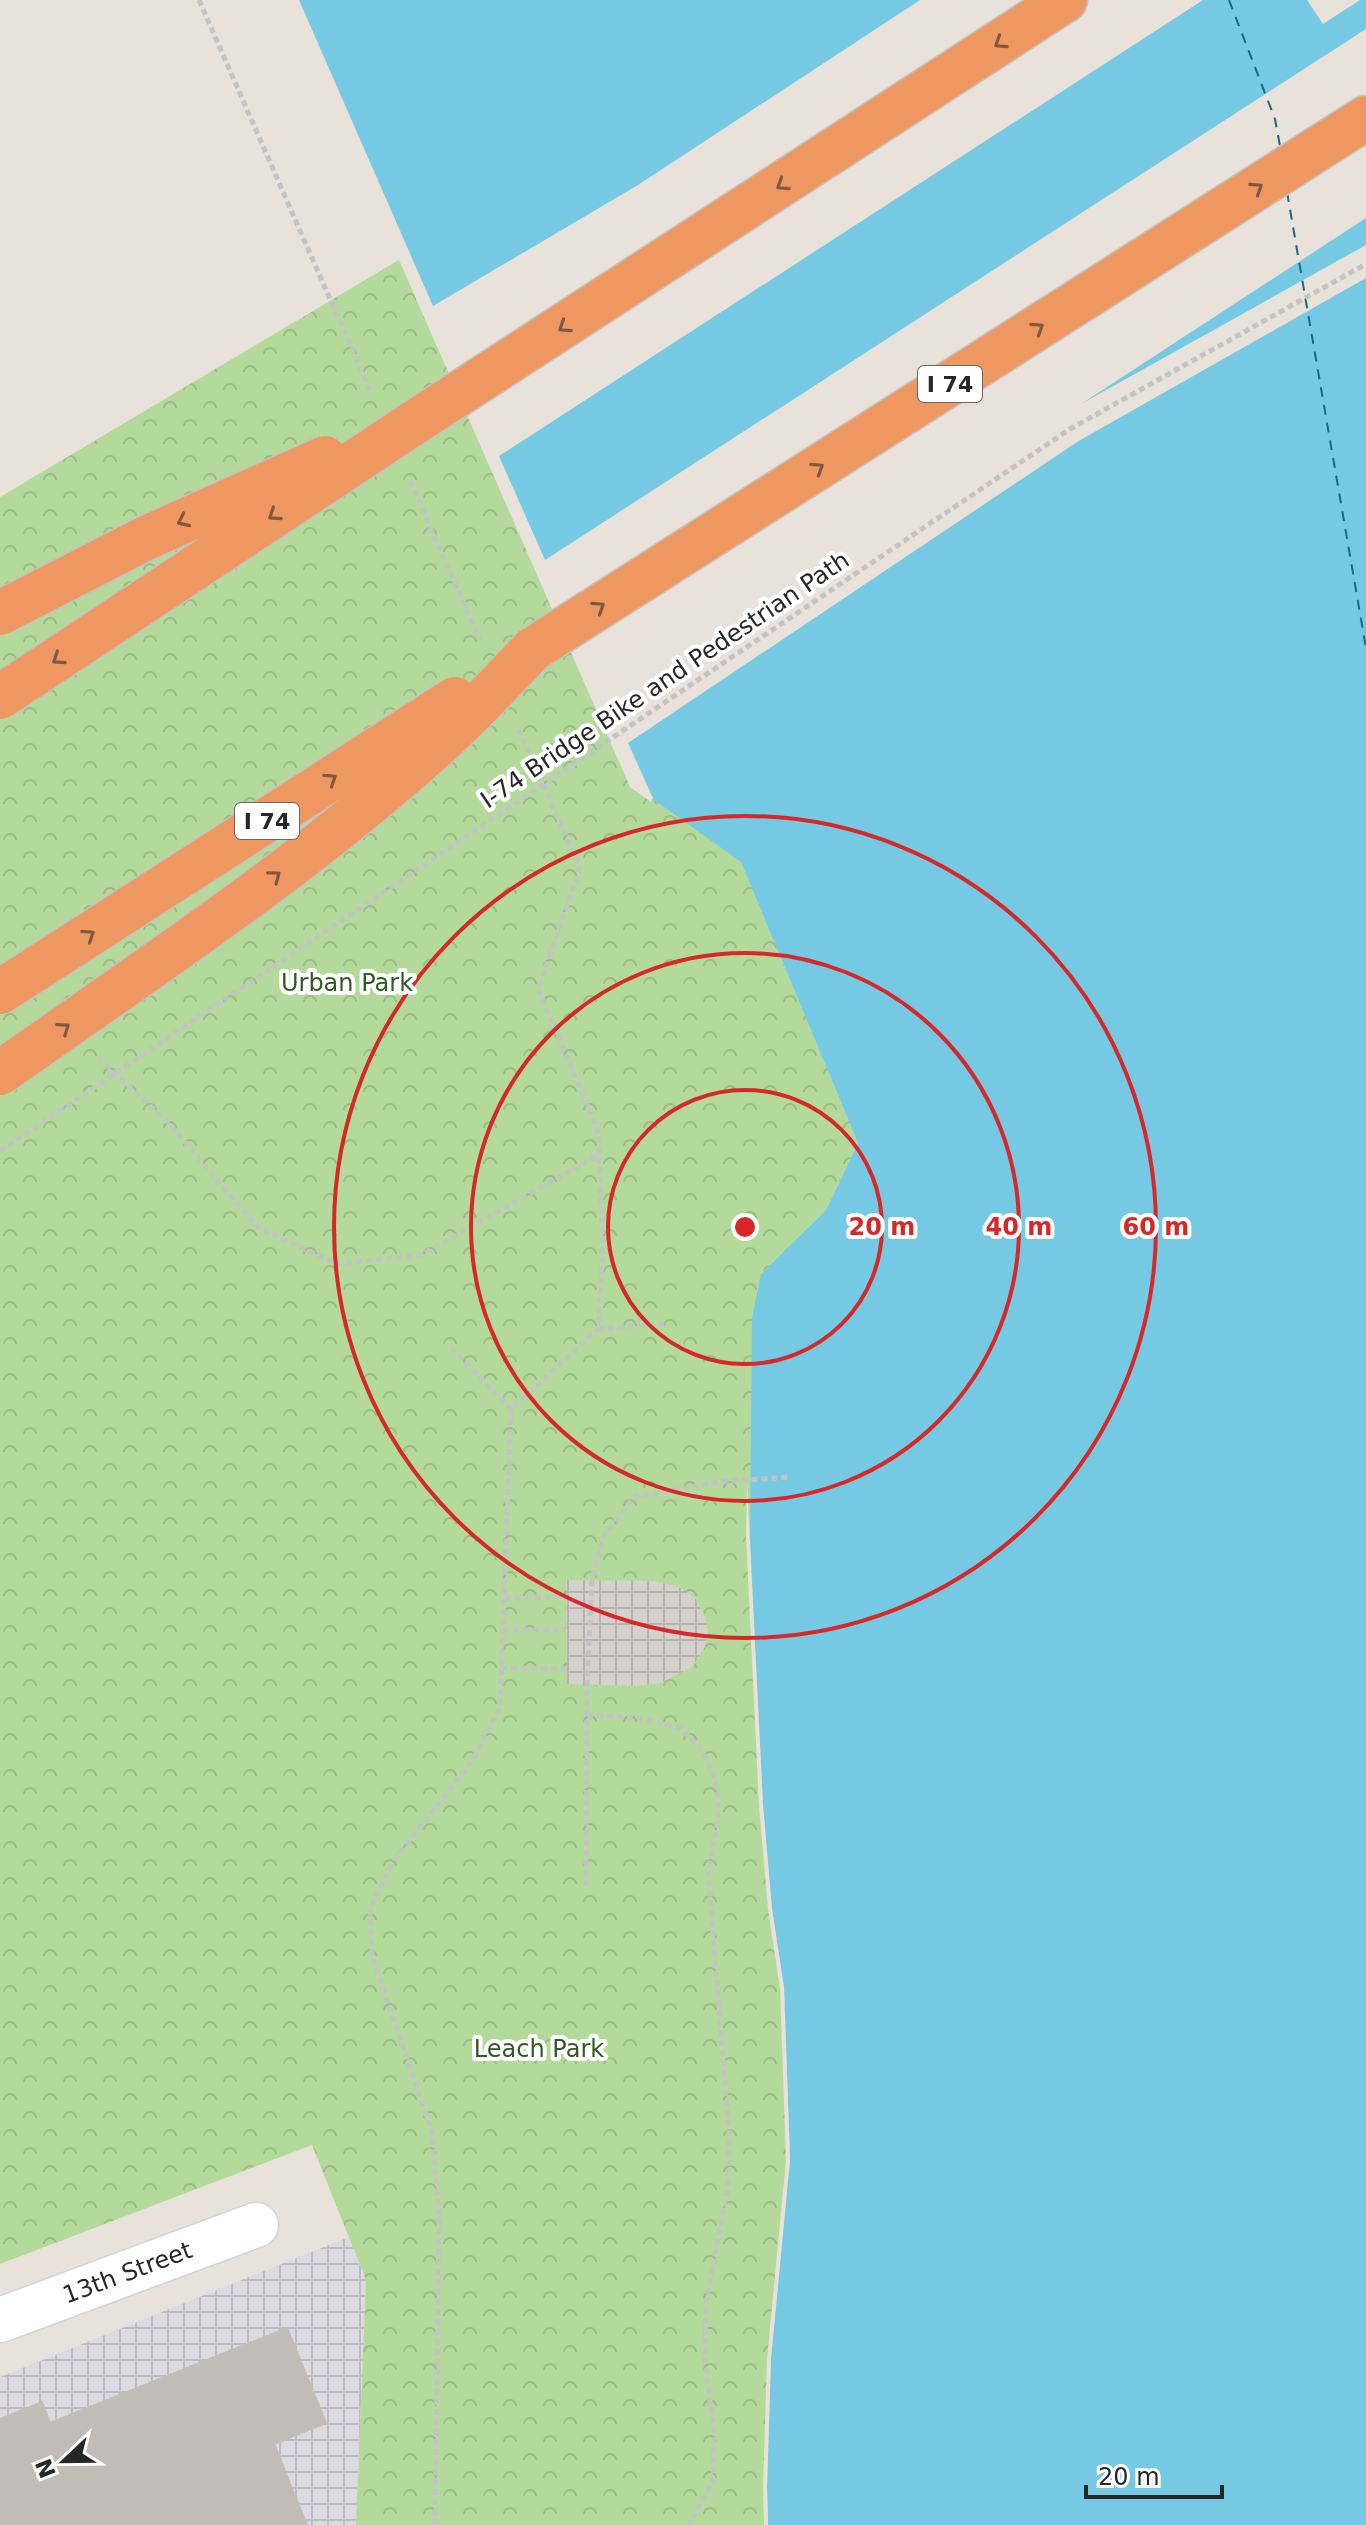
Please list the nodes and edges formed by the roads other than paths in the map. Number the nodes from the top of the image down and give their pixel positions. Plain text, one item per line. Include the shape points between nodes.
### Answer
1 (1065, 0) edge
2 (1366, 118) edge
3 (393, 415) junction
4 (0, 613) edge
5 (533, 649) junction
6 (0, 697) edge
7 (0, 992) edge
8 (0, 1073) edge
9 (256, 2225) dead end
10 (0, 2320) edge

1 -> 3 highway
5 -> 2 highway, I 74
3 -> 4 highway, bridge
3 -> 6 highway, bridge
7 -> 5 highway, I 74, bridge
8 -> 5 highway, bridge via 344,823 444,740
9 - 10 street, 13th Street

